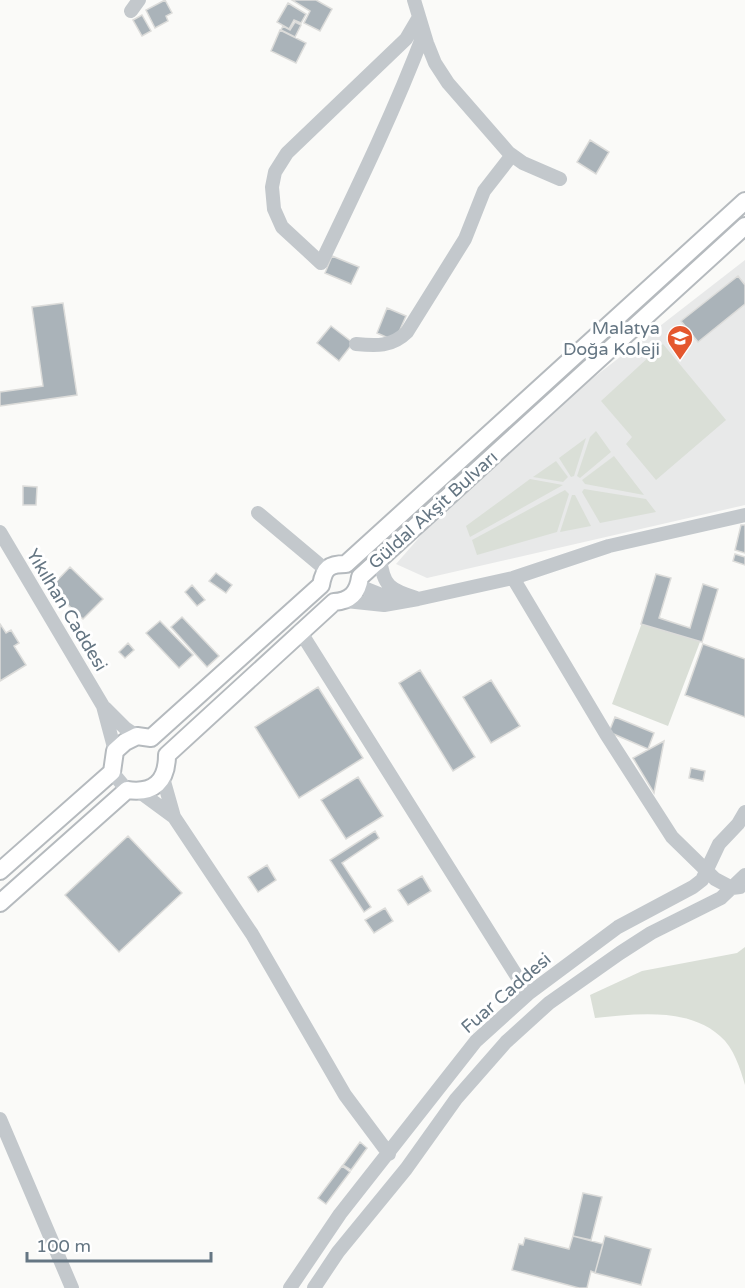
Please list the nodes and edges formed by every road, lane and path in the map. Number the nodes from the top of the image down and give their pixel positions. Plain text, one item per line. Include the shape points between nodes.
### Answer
1 (414, 0) edge
2 (419, 17) junction
3 (424, 33) junction
4 (512, 155) junction
5 (560, 179) dead end
6 (745, 201) edge
7 (745, 226) edge
8 (356, 344) dead end
9 (258, 513) dead end
10 (745, 515) edge
11 (0, 532) edge
12 (380, 558) junction
13 (346, 564) junction
14 (323, 578) junction
15 (513, 578) junction
16 (360, 581) junction
17 (418, 599) junction
18 (340, 601) junction
19 (402, 602) junction
20 (300, 631) junction
21 (103, 706) junction
22 (144, 737) junction
23 (115, 751) junction
24 (167, 755) junction
25 (112, 772) junction
26 (163, 778) junction
27 (134, 791) junction
28 (745, 812) edge
29 (174, 817) junction
30 (741, 824) edge
31 (719, 844) junction
32 (682, 849) junction
33 (0, 871) edge
34 (706, 872) junction
35 (745, 876) edge
36 (739, 887) edge
37 (0, 903) edge
38 (528, 994) junction
39 (0, 1119) edge
40 (389, 1154) junction
41 (72, 1288) edge
42 (290, 1288) edge
43 (314, 1288) edge

1 - 2 street
2 - 3 street
2 - 3 street via 406,39 287,153 275,172 274,209 282,227 321,263
3 - 4 street via 435,63 448,83
4 - 5 street
4 - 8 street via 484,191 465,239 407,332 394,343
6 - 13 main road, Güldal Akşit Bulvarı
7 - 12 main road, Güldal Akşit Bulvarı
9 - 14 street
10 - 15 street via 609,546
11 - 21 street, Yıkılhan Caddesi
12 - 16 main road, Güldal Akşit Bulvarı
12 - 17 street via 382,576 389,586
13 - 14 main road, Güldal Akşit Bulvarı via 335,564
13 - 16 street
14 - 18 street via 326,596
14 - 22 main road, Güldal Akşit Bulvarı
15 - 17 street
15 - 32 street via 606,734
16 - 18 main road, Güldal Akşit Bulvarı via 355,594
16 - 19 street via 381,596
17 - 19 street
18 - 19 street via 384,605
18 - 20 main road, Güldal Akşit Bulvarı
20 - 24 main road, Güldal Akşit Bulvarı
20 - 38 street
21 - 22 street, Yıkılhan Caddesi via 125,728
21 - 23 street, Yıkılhan Caddesi
22 - 23 main road, Güldal Akşit Bulvarı via 125,742
22 - 24 street via 160,745
23 - 25 main road
24 - 26 main road
25 - 27 street
25 - 33 main road
26 - 27 main road via 153,786
26 - 29 street
27 - 29 street
27 - 37 main road
28 - 30 street, Fuar Caddesi
29 - 40 street via 252,934 345,1095
30 - 31 street, Fuar Caddesi
31 - 32 street via 697,853
31 - 34 street, Fuar Caddesi
32 - 34 street
34 - 36 street via 724,885
34 - 38 street, Fuar Caddesi via 693,887 618,927
35 - 36 street
36 - 43 street via 620,953 549,1003 506,1042 456,1099
38 - 40 street, Fuar Caddesi via 476,1041
39 - 41 street
40 - 42 street, Fuar Caddesi via 334,1223

